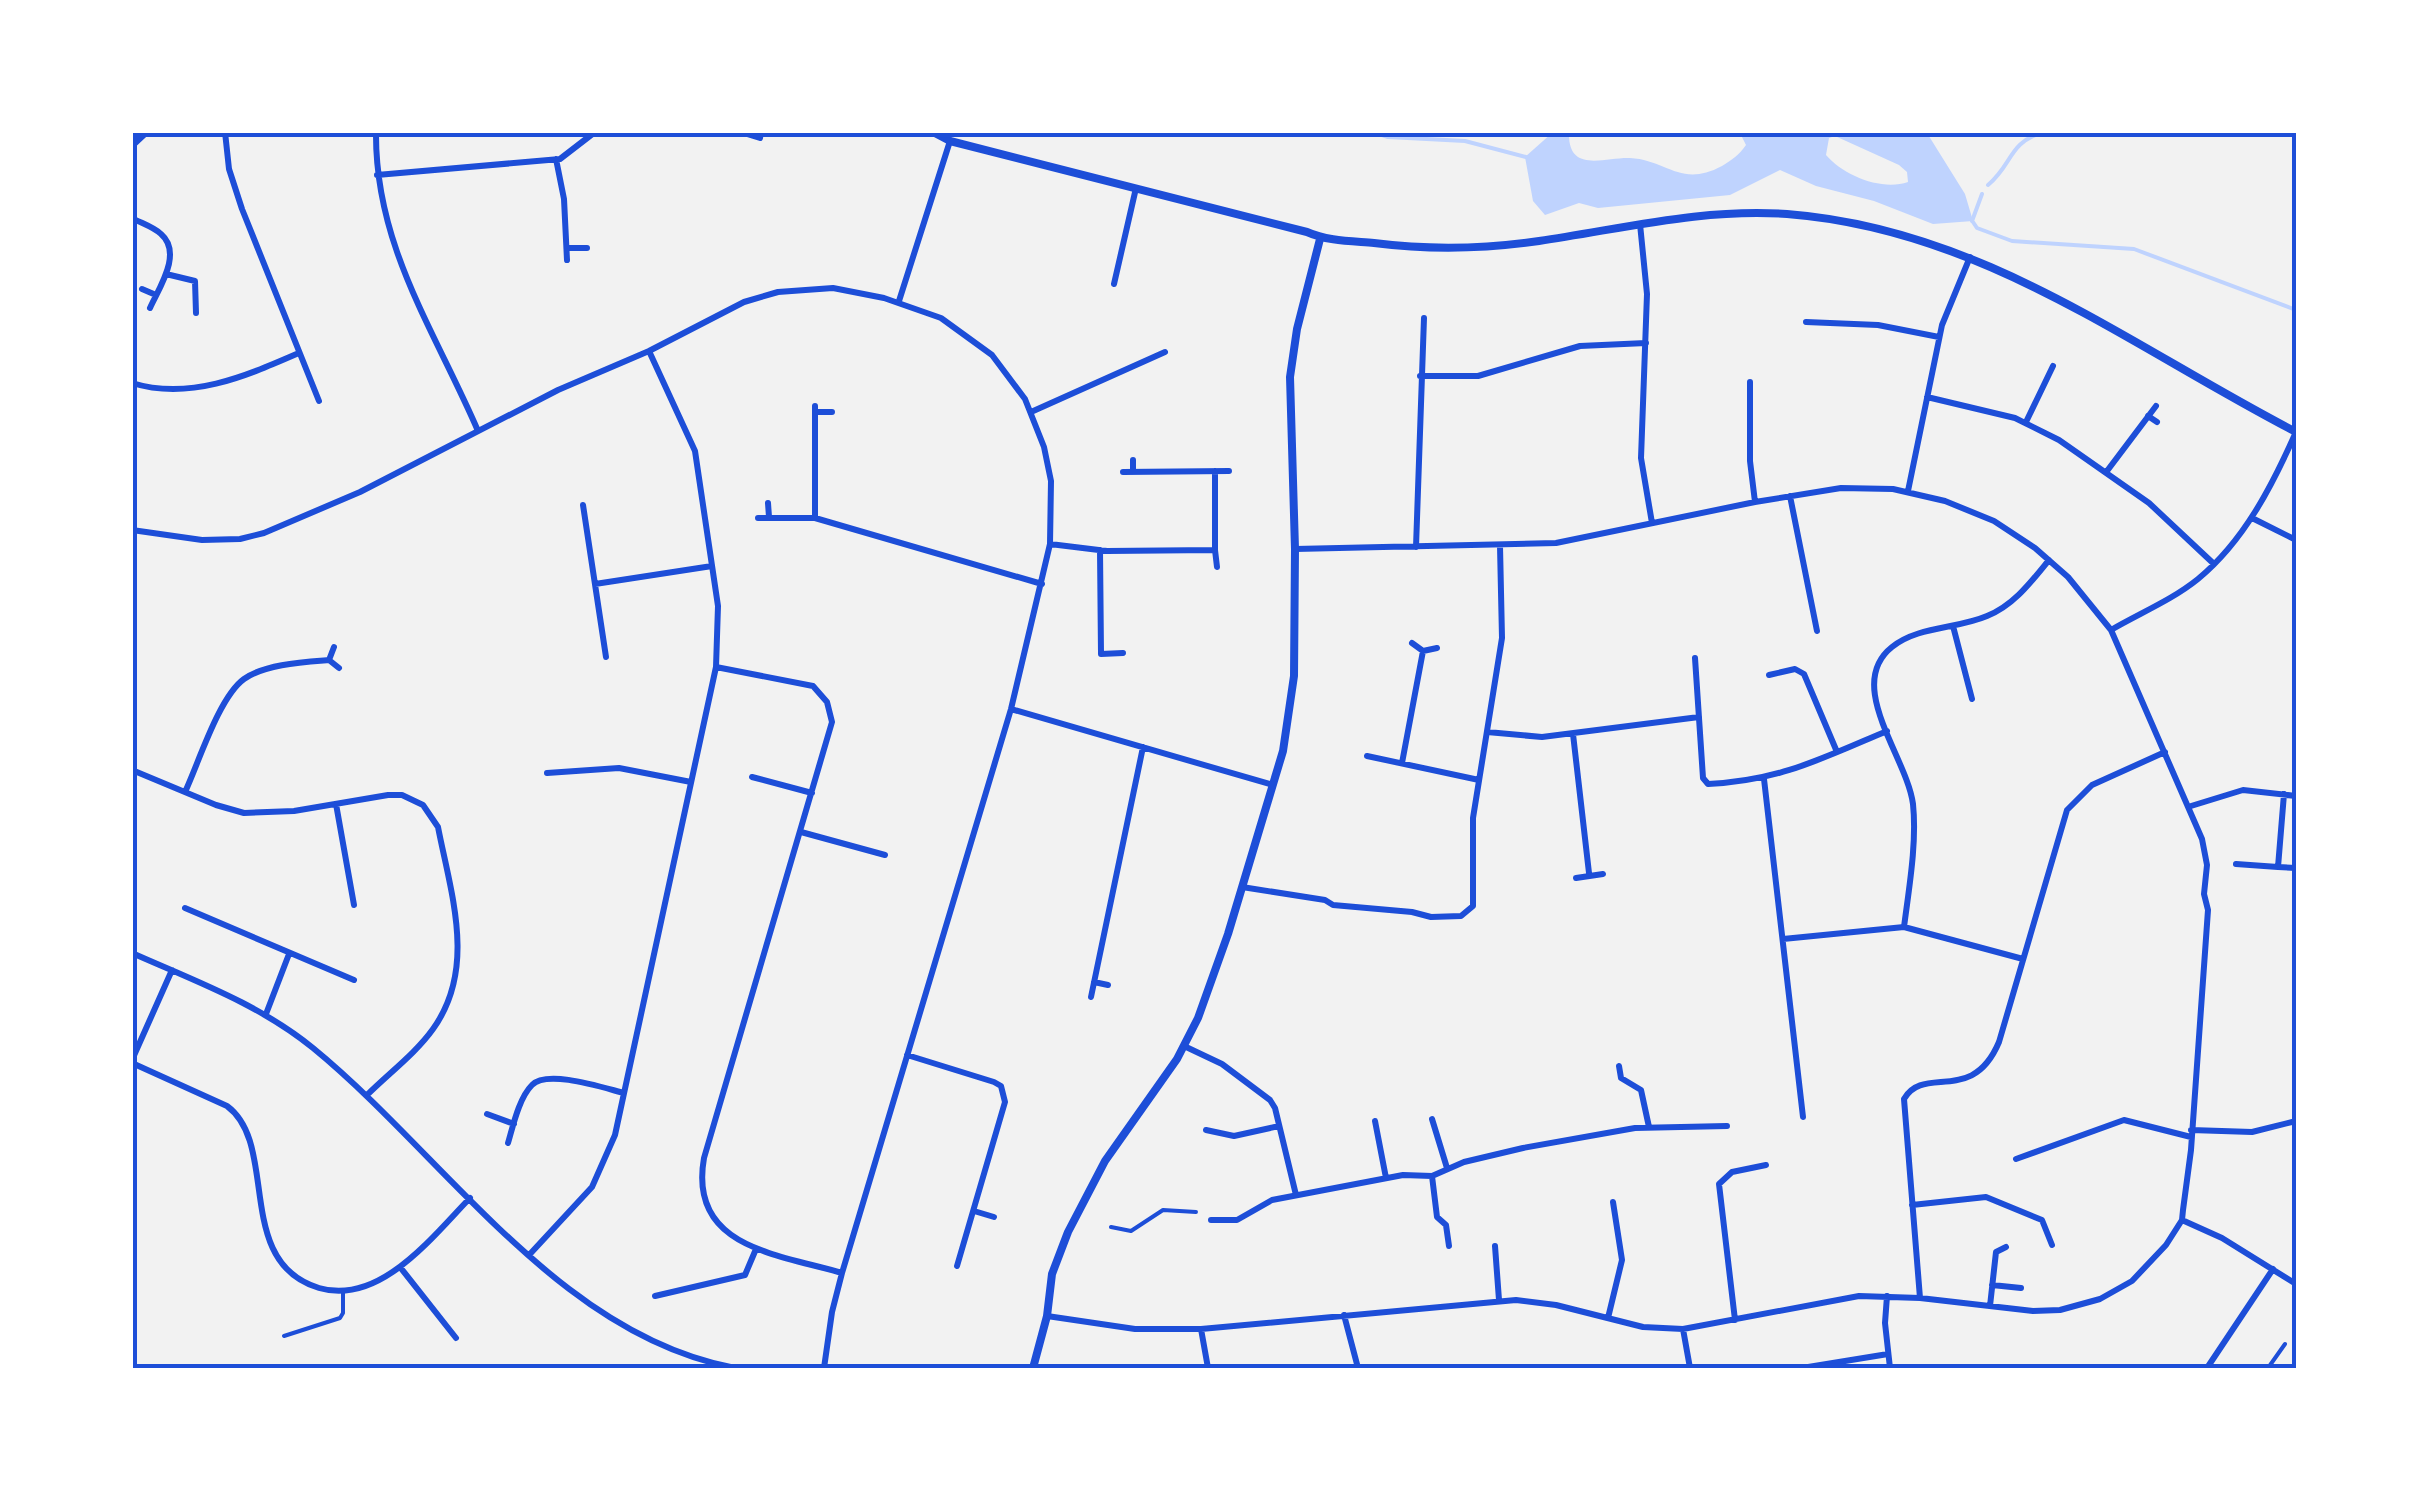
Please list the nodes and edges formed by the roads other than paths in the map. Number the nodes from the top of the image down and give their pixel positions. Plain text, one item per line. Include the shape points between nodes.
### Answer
1 (147, 132) edge
2 (224, 132) edge
3 (376, 132) edge
4 (595, 132) edge
5 (761, 132) edge
6 (933, 132) edge
7 (747, 134) edge
8 (950, 141) junction
9 (132, 146) edge
10 (556, 160) junction
11 (378, 175) junction
12 (1136, 188) junction
13 (132, 218) edge
14 (1640, 224) junction
15 (1320, 238) junction
16 (567, 248) junction
17 (587, 248) dead end
18 (1970, 257) junction
19 (567, 260) dead end
20 (166, 274) junction
21 (1114, 284) dead end
22 (142, 289) dead end
23 (156, 294) junction
24 (898, 302) junction
25 (150, 308) dead end
26 (196, 312) dead end
27 (1424, 318) dead end
28 (1806, 322) dead end
29 (1939, 337) junction
30 (1646, 343) junction
31 (649, 350) junction
32 (1165, 352) dead end
33 (298, 353) junction
34 (2053, 366) dead end
35 (1420, 376) junction
36 (1750, 382) dead end
37 (132, 383) edge
38 (1927, 397) junction
39 (320, 401) dead end
40 (2156, 406) dead end
41 (832, 412) dead end
42 (1031, 412) junction
43 (2148, 416) junction
44 (2026, 422) junction
45 (2157, 422) dead end
46 (478, 431) junction
47 (2296, 432) edge
48 (1133, 460) dead end
49 (1215, 471) junction
50 (1229, 471) dead end
51 (2107, 471) junction
52 (1123, 472) dead end
53 (1132, 472) junction
54 (1908, 492) junction
55 (1790, 496) junction
56 (1755, 502) junction
57 (768, 503) dead end
58 (583, 505) dead end
59 (769, 517) junction
60 (758, 518) dead end
61 (814, 518) junction
62 (2252, 518) junction
63 (1652, 523) junction
64 (132, 530) edge
65 (2296, 540) edge
66 (1050, 544) junction
67 (1416, 546) junction
68 (1500, 546) junction
69 (1295, 549) junction
70 (1100, 550) junction
71 (1215, 550) junction
72 (2049, 560) junction
73 (2214, 564) junction
74 (712, 566) junction
75 (1217, 567) dead end
76 (595, 584) junction
77 (1042, 584) junction
78 (1954, 626) junction
79 (2111, 630) junction
80 (1817, 631) dead end
81 (1412, 643) dead end
82 (334, 647) dead end
83 (1438, 648) dead end
84 (1423, 651) junction
85 (1123, 653) dead end
86 (606, 657) dead end
87 (1695, 658) dead end
88 (329, 660) junction
89 (716, 667) junction
90 (340, 668) dead end
91 (1768, 675) dead end
92 (1972, 699) dead end
93 (1011, 708) junction
94 (1699, 717) junction
95 (1887, 731) junction
96 (1487, 732) junction
97 (1574, 734) junction
98 (1143, 747) junction
99 (1837, 752) junction
100 (2165, 752) junction
101 (1366, 756) dead end
102 (1402, 763) junction
103 (132, 770) edge
104 (547, 773) dead end
105 (752, 778) dead end
106 (1764, 779) junction
107 (1479, 780) junction
108 (765, 781) junction
109 (691, 782) junction
110 (1273, 785) junction
111 (762, 791) dead end
112 (186, 792) junction
113 (812, 793) junction
114 (2284, 794) junction
115 (2296, 796) edge
116 (336, 804) junction
117 (2190, 806) junction
118 (801, 832) junction
119 (885, 855) dead end
120 (2236, 864) dead end
121 (2278, 867) junction
122 (2296, 868) edge
123 (1589, 873) junction
124 (1603, 874) dead end
125 (1576, 878) dead end
126 (1242, 887) junction
127 (354, 905) dead end
128 (185, 908) dead end
129 (1904, 927) junction
130 (1783, 939) junction
131 (132, 953) edge
132 (289, 954) junction
133 (2023, 959) junction
134 (172, 970) junction
135 (354, 980) dead end
136 (1094, 982) junction
137 (1108, 985) dead end
138 (1090, 997) dead end
139 (266, 1014) junction
140 (1184, 1046) junction
141 (907, 1056) junction
142 (132, 1062) edge
143 (1619, 1066) dead end
144 (624, 1093) junction
145 (366, 1095) junction
146 (487, 1114) dead end
147 (1803, 1117) dead end
148 (1432, 1119) dead end
149 (2296, 1120) edge
150 (1374, 1121) dead end
151 (514, 1124) junction
152 (1280, 1126) junction
153 (1727, 1126) dead end
154 (1649, 1127) junction
155 (1206, 1130) dead end
156 (2191, 1134) junction
157 (508, 1144) dead end
158 (2016, 1159) dead end
159 (1766, 1165) dead end
160 (1448, 1168) junction
161 (1432, 1176) junction
162 (1386, 1179) junction
163 (1296, 1196) junction
164 (470, 1198) junction
165 (1614, 1202) dead end
166 (1912, 1205) junction
167 (974, 1211) junction
168 (1196, 1212) dead end
169 (994, 1216) dead end
170 (1210, 1220) dead end
171 (2182, 1220) junction
172 (1111, 1226) dead end
173 (2052, 1245) dead end
174 (1450, 1246) dead end
175 (1495, 1246) dead end
176 (2006, 1247) dead end
177 (756, 1249) junction
178 (530, 1254) junction
179 (400, 1266) junction
180 (957, 1266) dead end
181 (2273, 1268) junction
182 (842, 1272) junction
183 (1992, 1284) junction
184 (2296, 1284) edge
185 (2021, 1288) dead end
186 (343, 1291) junction
187 (655, 1296) dead end
188 (1887, 1296) junction
189 (1920, 1298) junction
190 (1498, 1300) junction
191 (1990, 1306) junction
192 (1047, 1316) junction
193 (1344, 1316) junction
194 (1608, 1318) junction
195 (1735, 1320) junction
196 (1202, 1329) junction
197 (1682, 1329) junction
198 (284, 1336) dead end
199 (456, 1338) dead end
200 (2284, 1344) dead end
201 (1888, 1354) junction
202 (1836, 1366) edge
203 (730, 1368) edge
204 (824, 1368) edge
205 (1033, 1368) edge
206 (1208, 1368) edge
207 (1358, 1368) edge
208 (1690, 1368) edge
209 (1802, 1368) edge
210 (1890, 1368) edge
211 (2207, 1368) edge
212 (2268, 1368) edge

1 - 9 street
2 - 33 street via 232,181
3 - 11 street
4 - 10 street
5 - 7 street via 760,138
6 - 8 street
8 - 12 street
8 - 24 street
10 - 11 street
10 - 16 street
11 - 46 street via 404,273
12 - 15 street
12 - 21 street
13 - 20 street via 167,242
14 - 15 street via 1479,247
14 - 18 street via 1786,214 1884,229
14 - 30 street
15 - 69 street via 1290,377
16 - 17 street
16 - 19 street
18 - 29 street
18 - 47 street
20 - 23 street
20 - 26 street via 196,281
22 - 23 street
23 - 25 street
24 - 31 street via 842,288 778,292
24 - 42 street via 941,318 980,344 1009,374
27 - 35 street
28 - 29 street via 1878,325
29 - 38 street
30 - 35 street via 1580,346 1478,376
30 - 63 street via 1641,458
31 - 46 street
31 - 74 street via 695,451
32 - 42 street
33 - 37 street via 206,387
33 - 39 street
34 - 44 street
35 - 67 street
36 - 56 street
38 - 44 street
38 - 54 street
40 - 43 street
41 - 61 street via 815,409
42 - 66 street via 1051,481
43 - 45 street
43 - 51 street
44 - 51 street
46 - 64 street via 254,536 190,539
47 - 62 street
48 - 53 street
49 - 50 street
49 - 53 street
49 - 71 street
51 - 73 street
52 - 53 street
54 - 55 street via 1841,488
54 - 72 street via 1994,521
55 - 56 street
55 - 80 street
56 - 63 street
57 - 59 street
58 - 76 street
59 - 60 street
59 - 61 street
61 - 77 street
62 - 65 street
62 - 73 street
63 - 68 street via 1556,543
66 - 70 street
66 - 77 street
67 - 68 street
67 - 69 street
68 - 96 street via 1502,638
69 - 110 street via 1293,696
70 - 71 street
70 - 85 street via 1102,654
71 - 75 street
72 - 78 street via 2006,606
72 - 79 street
73 - 79 street
74 - 76 street
74 - 89 street
76 - 86 street
77 - 93 street
78 - 92 street
78 - 95 street via 1903,640 1882,656 1872,688
79 - 100 street
81 - 84 street
82 - 88 street
83 - 84 street
84 - 102 street
87 - 94 street
88 - 90 street
88 - 112 street via 242,681
89 - 109 street
89 - 113 street via 808,684 824,698 832,722
91 - 99 street via 1795,669 1804,674
93 - 98 street
93 - 141 street
94 - 97 street
94 - 106 street via 1702,778 1708,784
95 - 99 street
95 - 129 street via 1913,806
96 - 97 street via 1526,738
96 - 107 street
97 - 123 street
98 - 110 street
98 - 136 street
99 - 106 street
100 - 117 street
100 - 133 street via 2092,785 2072,802
101 - 102 street
102 - 107 street
103 - 112 street
104 - 109 street via 619,768
105 - 108 street
106 - 130 street
107 - 126 street via 1476,898 1466,914 1432,917
108 - 111 street
108 - 113 street
109 - 144 street
110 - 126 street
112 - 116 street via 256,814
113 - 118 street
114 - 115 street
114 - 117 street via 2242,790
114 - 121 street
116 - 127 street
116 - 145 street via 395,794 428,809 438,827 459,943 457,976 434,1028
117 - 156 street via 2208,871
118 - 119 street
118 - 177 street via 703,1166 702,1192 711,1216
120 - 121 street
121 - 122 street
123 - 124 street
123 - 125 street
126 - 140 street
128 - 132 street
129 - 130 street
129 - 133 street
130 - 147 street
131 - 134 street
132 - 135 street
132 - 139 street
133 - 166 street via 1985,1068 1969,1078 1917,1086 1904,1098
134 - 139 street
134 - 142 street
136 - 137 street
136 - 138 street
139 - 145 street
140 - 152 street via 1265,1096
140 - 192 street via 1087,1195 1052,1274
141 - 167 street via 994,1082 1005,1094
141 - 182 street
142 - 186 street via 236,1114 280,1263 304,1282
143 - 154 street via 1621,1078 1641,1090
144 - 151 street via 541,1080 529,1088
144 - 178 street via 615,1136 592,1187
145 - 164 street
146 - 151 street
148 - 160 street
149 - 156 street via 2252,1132
150 - 162 street
151 - 157 street
152 - 155 street via 1234,1136
152 - 163 street
153 - 154 street
154 - 160 street
156 - 158 street via 2124,1120
156 - 171 street
159 - 195 street via 1732,1172 1719,1184
160 - 161 street
161 - 162 street
161 - 174 street via 1437,1217 1446,1224
162 - 163 street
163 - 170 street via 1233,1221
164 - 178 street
164 - 179 street
165 - 194 street via 1622,1260
166 - 173 street via 1995,1198 2042,1220
166 - 189 street
167 - 169 street
167 - 180 street
168 - 172 lane via 1163,1210 1131,1231
171 - 181 street
171 - 191 street via 2142,1273 2100,1299 2052,1311
175 - 190 street
176 - 183 street via 1996,1252
177 - 182 street
177 - 187 street via 745,1275
178 - 203 street via 627,1328
179 - 186 street
179 - 199 street
181 - 184 street
181 - 211 street
182 - 204 street
183 - 185 street
183 - 191 street
186 - 198 lane via 340,1318
188 - 189 street
188 - 195 street
188 - 201 street
189 - 191 street
190 - 193 street
190 - 194 street
192 - 196 street via 1135,1329
192 - 205 street
193 - 196 street
193 - 207 street
194 - 197 street
195 - 197 street
196 - 206 street
197 - 208 street
200 - 212 lane
201 - 202 street
201 - 210 street
202 - 209 street

